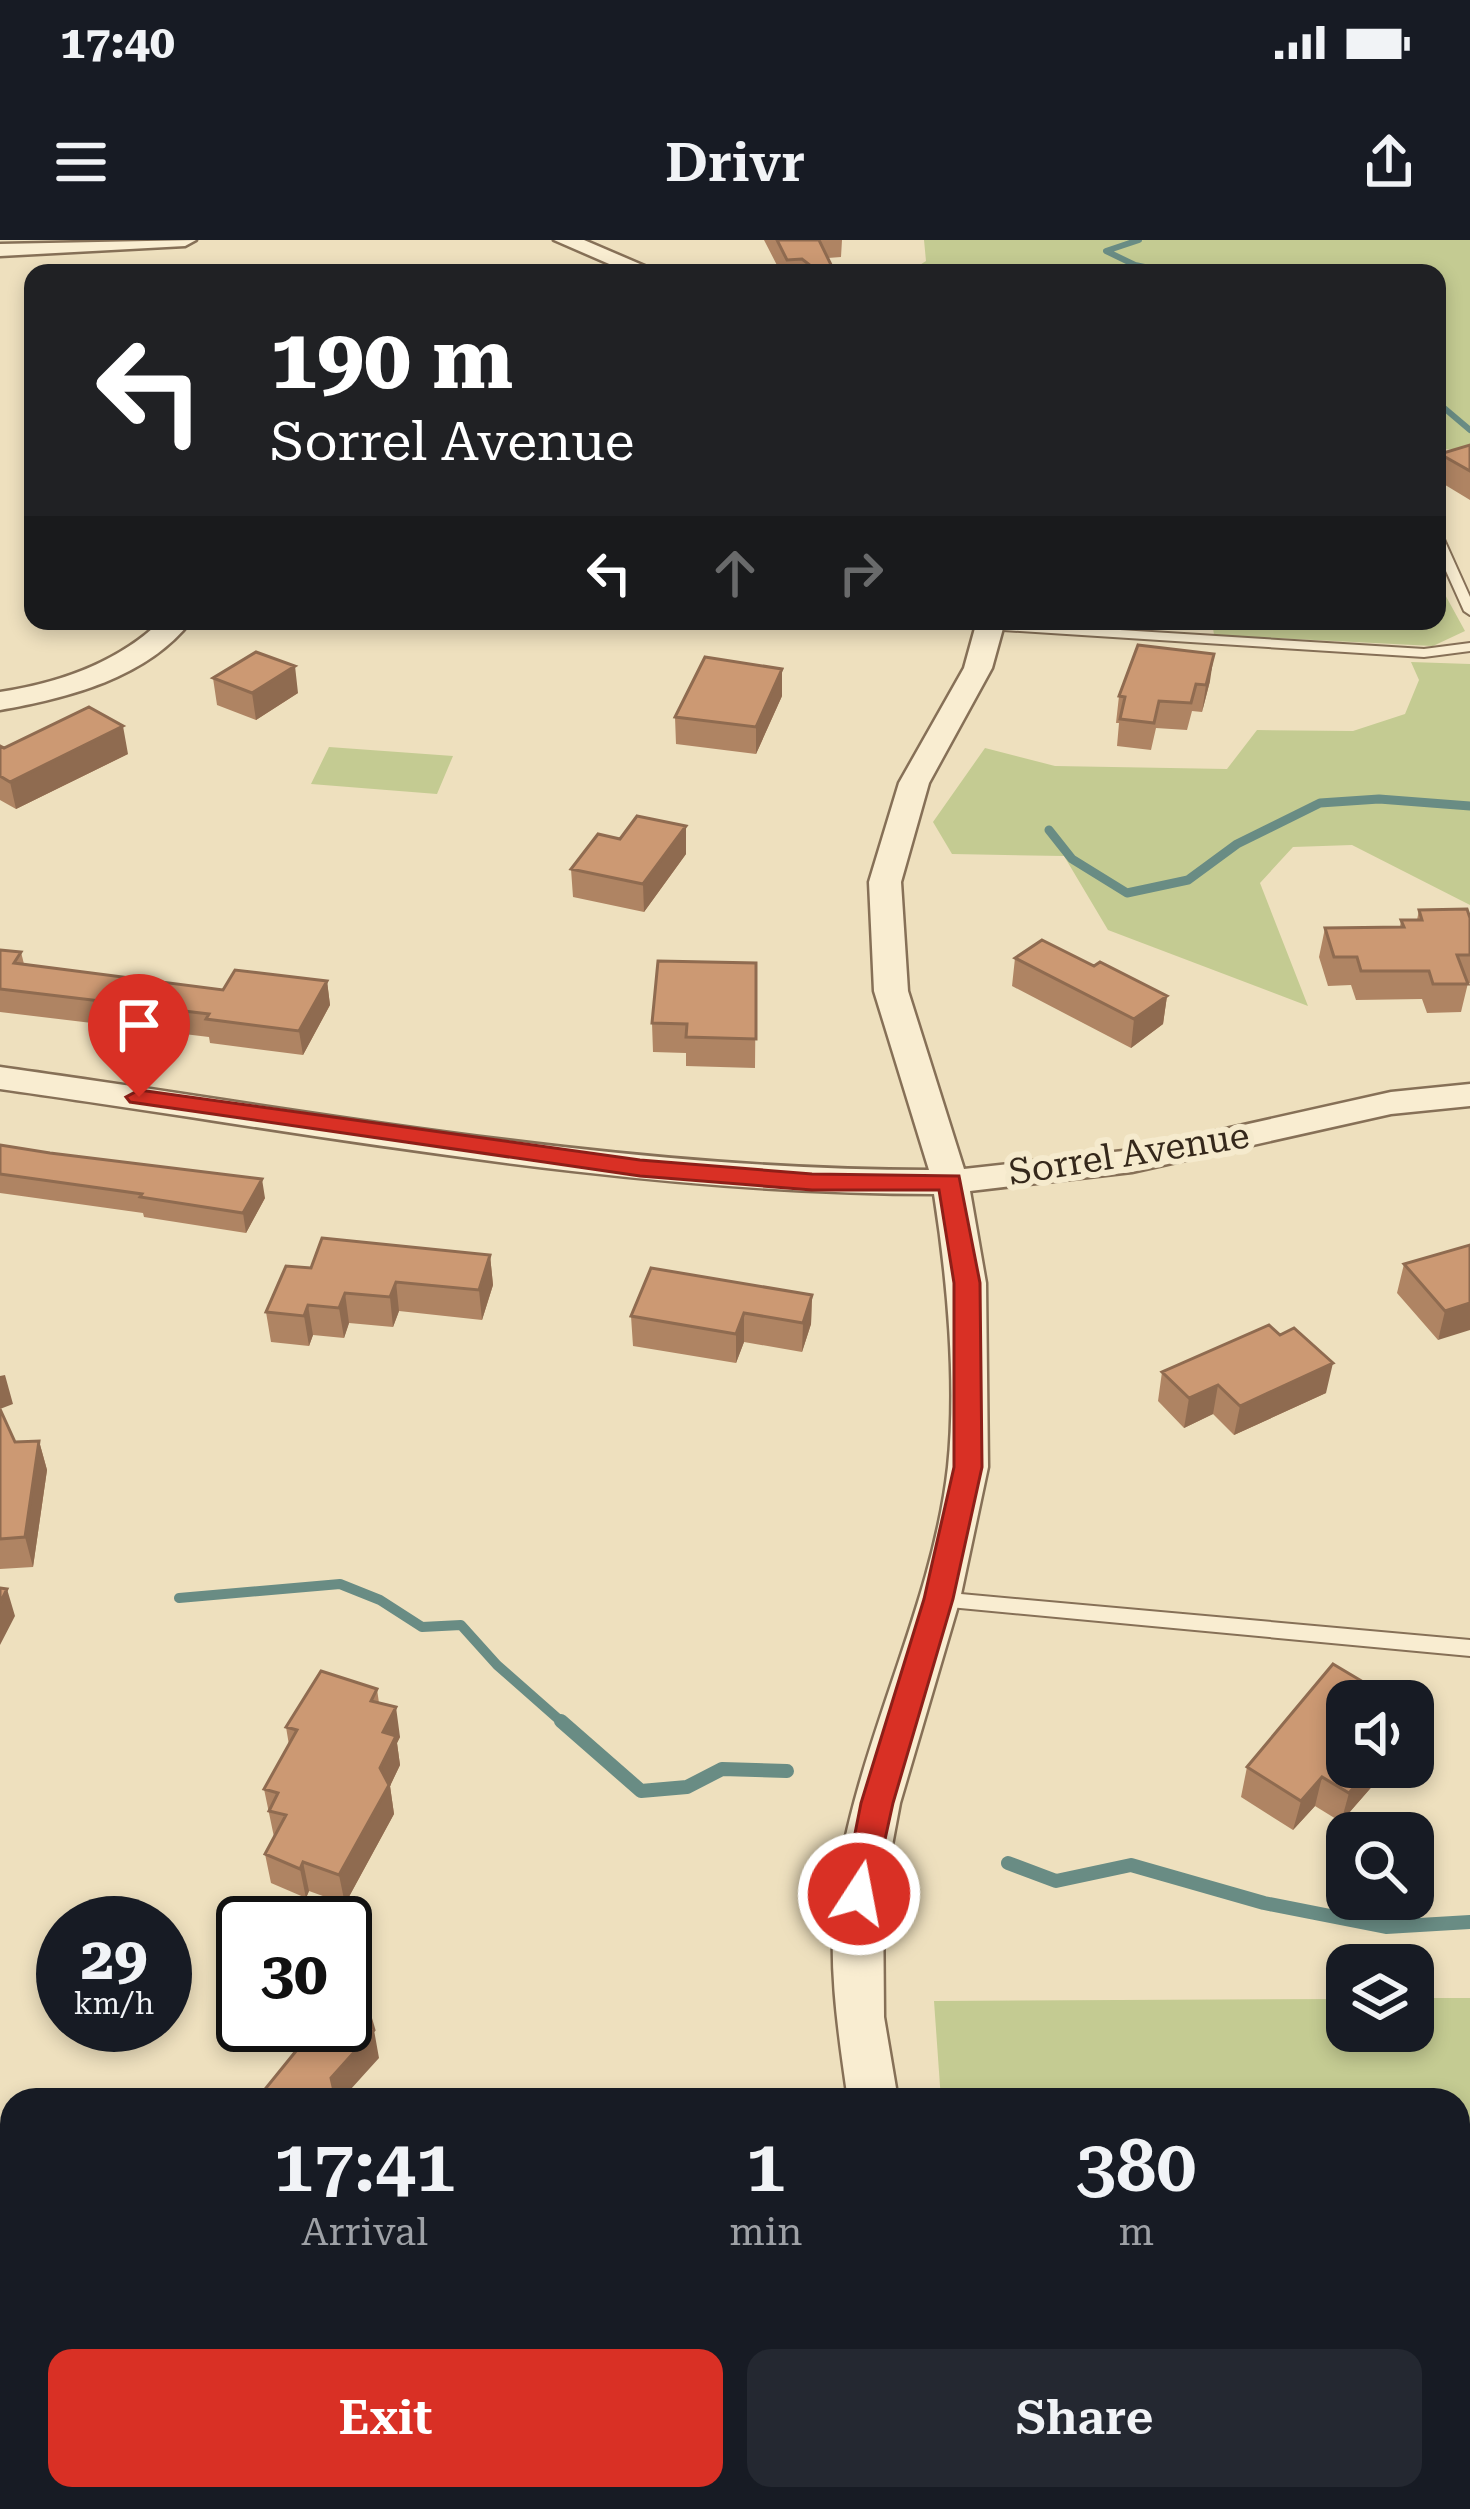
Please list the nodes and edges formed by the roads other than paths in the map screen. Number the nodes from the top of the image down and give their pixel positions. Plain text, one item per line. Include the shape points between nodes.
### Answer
1 (185, 240) edge
2 (565, 240) edge
3 (0, 250) edge
4 (627, 264) edge
5 (1446, 557) edge
6 (1470, 611) edge
7 (169, 630) edge
8 (989, 630) edge
9 (1084, 630) edge
10 (1470, 647) edge
11 (0, 701) edge
12 (0, 1078) edge
13 (1470, 1095) edge
14 (950, 1182) junction
15 (938, 1599) junction
16 (1470, 1648) edge
17 (871, 2088) edge

1 - 3 street
2 - 4 street
5 - 6 lane
7 - 11 street via 108,669
8 - 14 street via 978,668 914,783 885,882 891,991
9 - 10 lane via 1424,652
12 - 14 street, Sorrel Avenue via 640,1168 812,1182
13 - 14 street, Sorrel Avenue via 1391,1103 1132,1161
14 - 15 street via 967,1283 968,1467
15 - 16 lane
15 - 17 street via 877,1803 859,1894 860,2017

